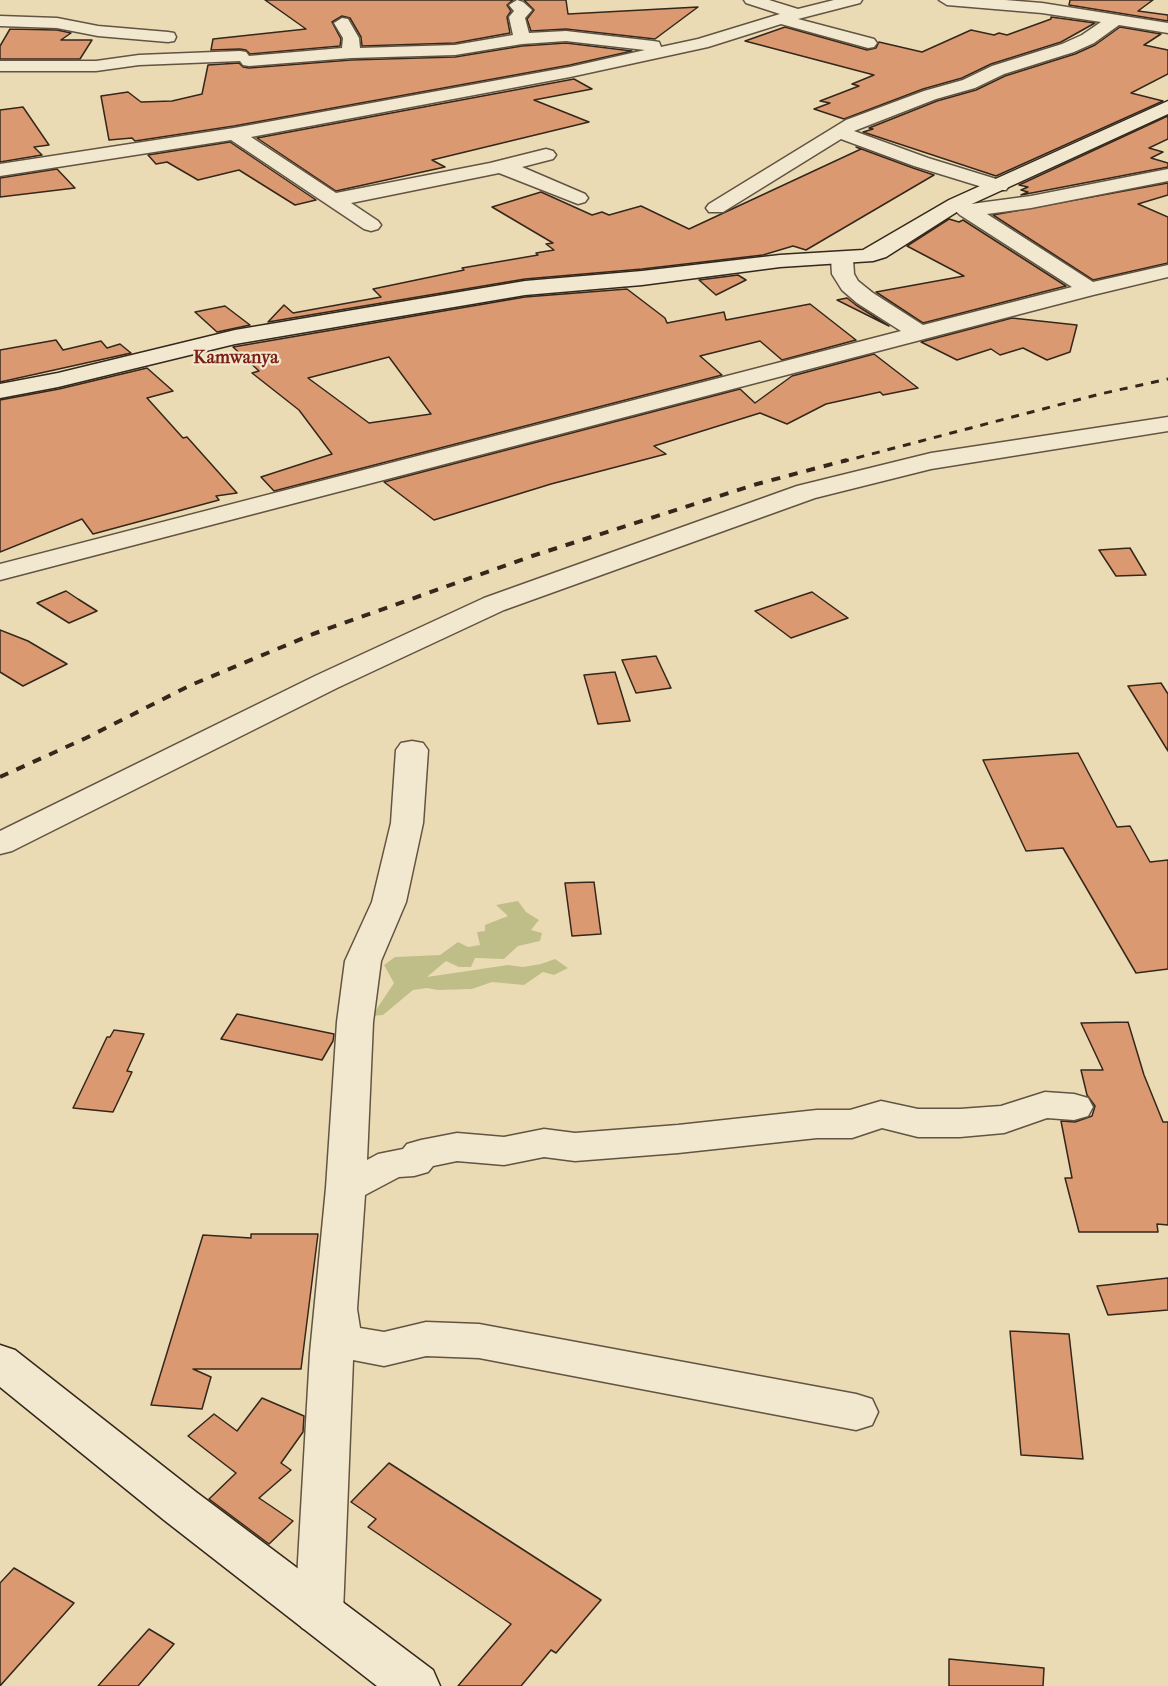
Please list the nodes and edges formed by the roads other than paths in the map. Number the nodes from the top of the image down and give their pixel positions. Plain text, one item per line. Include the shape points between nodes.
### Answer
1 (752, 0) edge
2 (854, 0) edge
3 (947, 0) edge
4 (1062, 0) edge
5 (517, 6) dead end
6 (1042, 8) junction
7 (1168, 11) edge
8 (789, 16) junction
9 (1116, 20) junction
10 (0, 21) edge
11 (342, 23) dead end
12 (1140, 23) junction
13 (1168, 28) edge
14 (168, 37) dead end
15 (522, 39) junction
16 (868, 44) dead end
17 (673, 50) junction
18 (351, 53) junction
19 (0, 66) edge
20 (1168, 106) edge
21 (842, 133) junction
22 (234, 134) junction
23 (546, 155) dead end
24 (495, 168) junction
25 (0, 170) edge
26 (1168, 175) edge
27 (999, 186) junction
28 (578, 198) dead end
29 (333, 200) junction
30 (962, 207) junction
31 (716, 208) dead end
32 (371, 225) dead end
33 (842, 259) junction
34 (1168, 271) edge
35 (1090, 289) junction
36 (919, 333) junction
37 (0, 391) edge
38 (1168, 424) edge
39 (0, 572) edge
40 (412, 750) dead end
41 (0, 844) edge
42 (1074, 1107) dead end
43 (346, 1188) junction
44 (337, 1305) junction
45 (0, 1362) edge
46 (856, 1412) dead end
47 (319, 1613) junction
48 (415, 1686) edge

1 - 8 street
2 - 8 street
3 - 6 street
4 - 6 street
5 - 15 street via 524,10 517,17
6 - 9 street
7 - 12 street
8 - 16 street
8 - 17 street
9 - 12 street
9 - 21 street via 1068,48 886,111 844,128
10 - 14 street via 48,22
11 - 18 street via 351,38
12 - 13 street
15 - 17 street via 581,36
15 - 18 street via 455,50
17 - 22 street
18 - 19 street via 139,60 96,66
20 - 27 street
21 - 27 street
21 - 31 street
22 - 25 street
22 - 29 street
23 - 24 street
24 - 28 street via 509,168
24 - 29 street
26 - 30 street via 1031,202
27 - 30 street
29 - 32 street
30 - 33 street via 878,252
30 - 35 street
33 - 36 street via 843,274 850,285
33 - 37 street via 780,261 525,288 235,337
34 - 35 street
35 - 36 street
36 - 39 street
38 - 41 street via 931,461 806,492 505,600 326,682
40 - 43 street via 404,834 389,902 363,961 355,1022
42 - 43 street via 1046,1105 1004,1119 960,1123 918,1123 881,1114 852,1124 817,1124 678,1139 575,1147 544,1143 504,1151 457,1147 421,1154 414,1162 392,1164
43 - 44 street
44 - 46 street via 340,1341 384,1349 426,1339 479,1341
44 - 47 street
45 - 47 street
47 - 48 street

